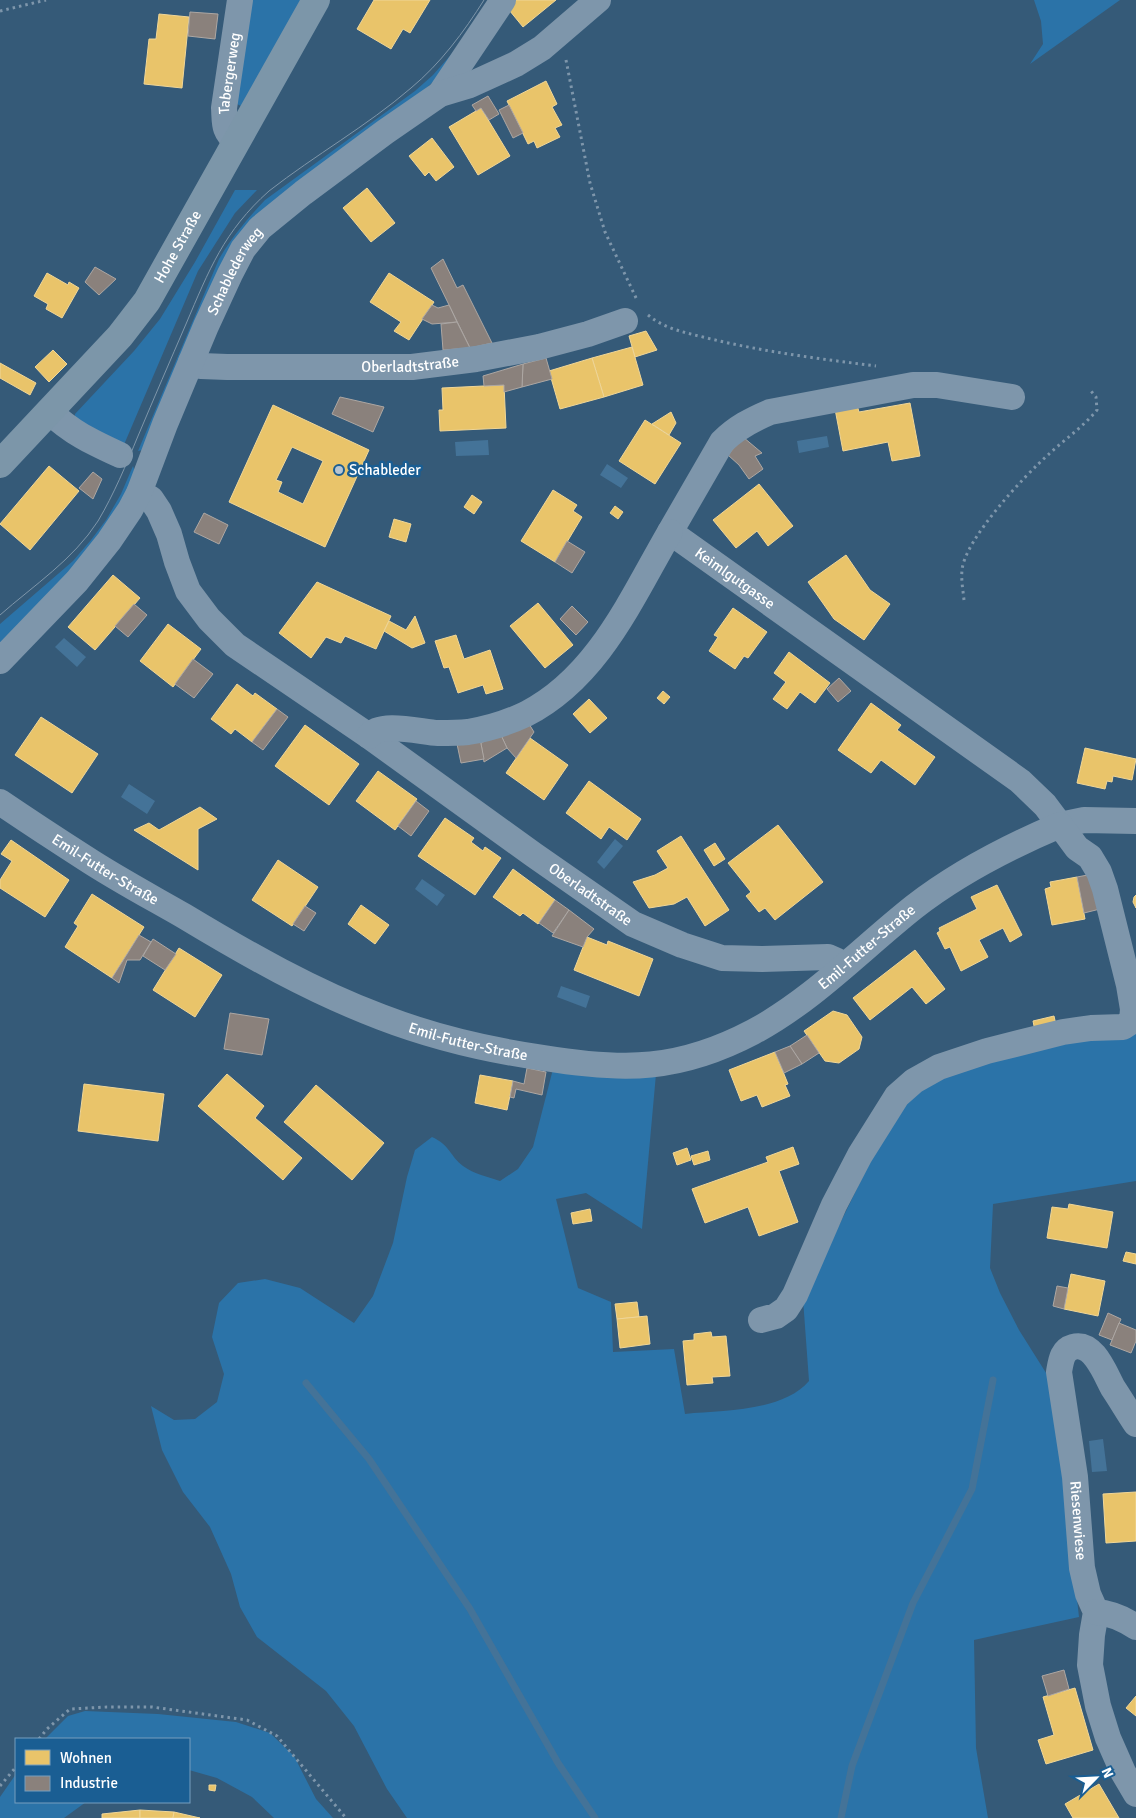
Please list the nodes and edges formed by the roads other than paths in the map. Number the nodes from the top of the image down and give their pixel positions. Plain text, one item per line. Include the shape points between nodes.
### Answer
1 (240, 0) edge
2 (316, 0) edge
3 (503, 0) edge
4 (598, 0) edge
5 (440, 94) junction
6 (236, 141) junction
7 (635, 310) road end
8 (191, 362) junction
9 (1012, 397) dead end
10 (50, 412) junction
11 (136, 459) junction
12 (0, 464) edge
13 (139, 493) junction
14 (670, 532) junction
15 (0, 661) edge
16 (369, 736) junction
17 (0, 802) edge
18 (1136, 821) edge
19 (1060, 825) junction
20 (843, 967) junction
21 (761, 1320) dead end
22 (1136, 1424) edge
23 (1096, 1612) junction
24 (1136, 1627) edge
25 (1136, 1794) edge

1 - 6 street, Tabergerweg via 224,108 228,135
2 - 6 main road, Hohe Straße
3 - 5 street
4 - 5 street, Schablederweg via 542,48 516,64 470,85
5 - 8 street, Schablederweg via 260,228 243,249 230,274
6 - 10 main road, Hohe Straße via 147,301 120,336
7 - 8 street, Oberladtstraße via 588,334 539,347 412,367 227,367
8 - 11 street, Schablederweg
9 - 14 street via 938,385 913,385 770,412 733,431 722,442
10 - 11 street via 66,427 90,441
10 - 12 main road, Hohe Straße
11 - 13 street, Schablederweg
13 - 15 street, Schablederweg via 109,541 77,580
13 - 16 street, Oberladtstraße via 151,499 159,511 188,590 209,619 235,644
14 - 16 street via 594,658 573,681 548,700 525,714 469,732 384,728 373,731
14 - 19 street, Keimlgutgasse via 1020,781
16 - 20 street, Oberladtstraße via 633,924 722,958 828,957
17 - 20 street, Emil-Futter-Straße via 87,859 263,963 383,1018 496,1051 610,1067 664,1064 698,1055 754,1032 783,1015
18 - 19 street via 1084,820
19 - 20 street, Emil-Futter-Straße via 991,856 956,878 915,906
19 - 21 street via 1077,848 1090,857 1099,872 1129,985 1132,1020 1122,1026 1063,1032 987,1051 939,1067 914,1081 897,1096 860,1155 834,1205 795,1295 786,1309
22 - 23 street, Riesenwiese via 1090,1350 1078,1346 1068,1348 1059,1372 1074,1477 1082,1568
23 - 24 street via 1107,1613
23 - 25 street via 1090,1665 1098,1706 1108,1738

